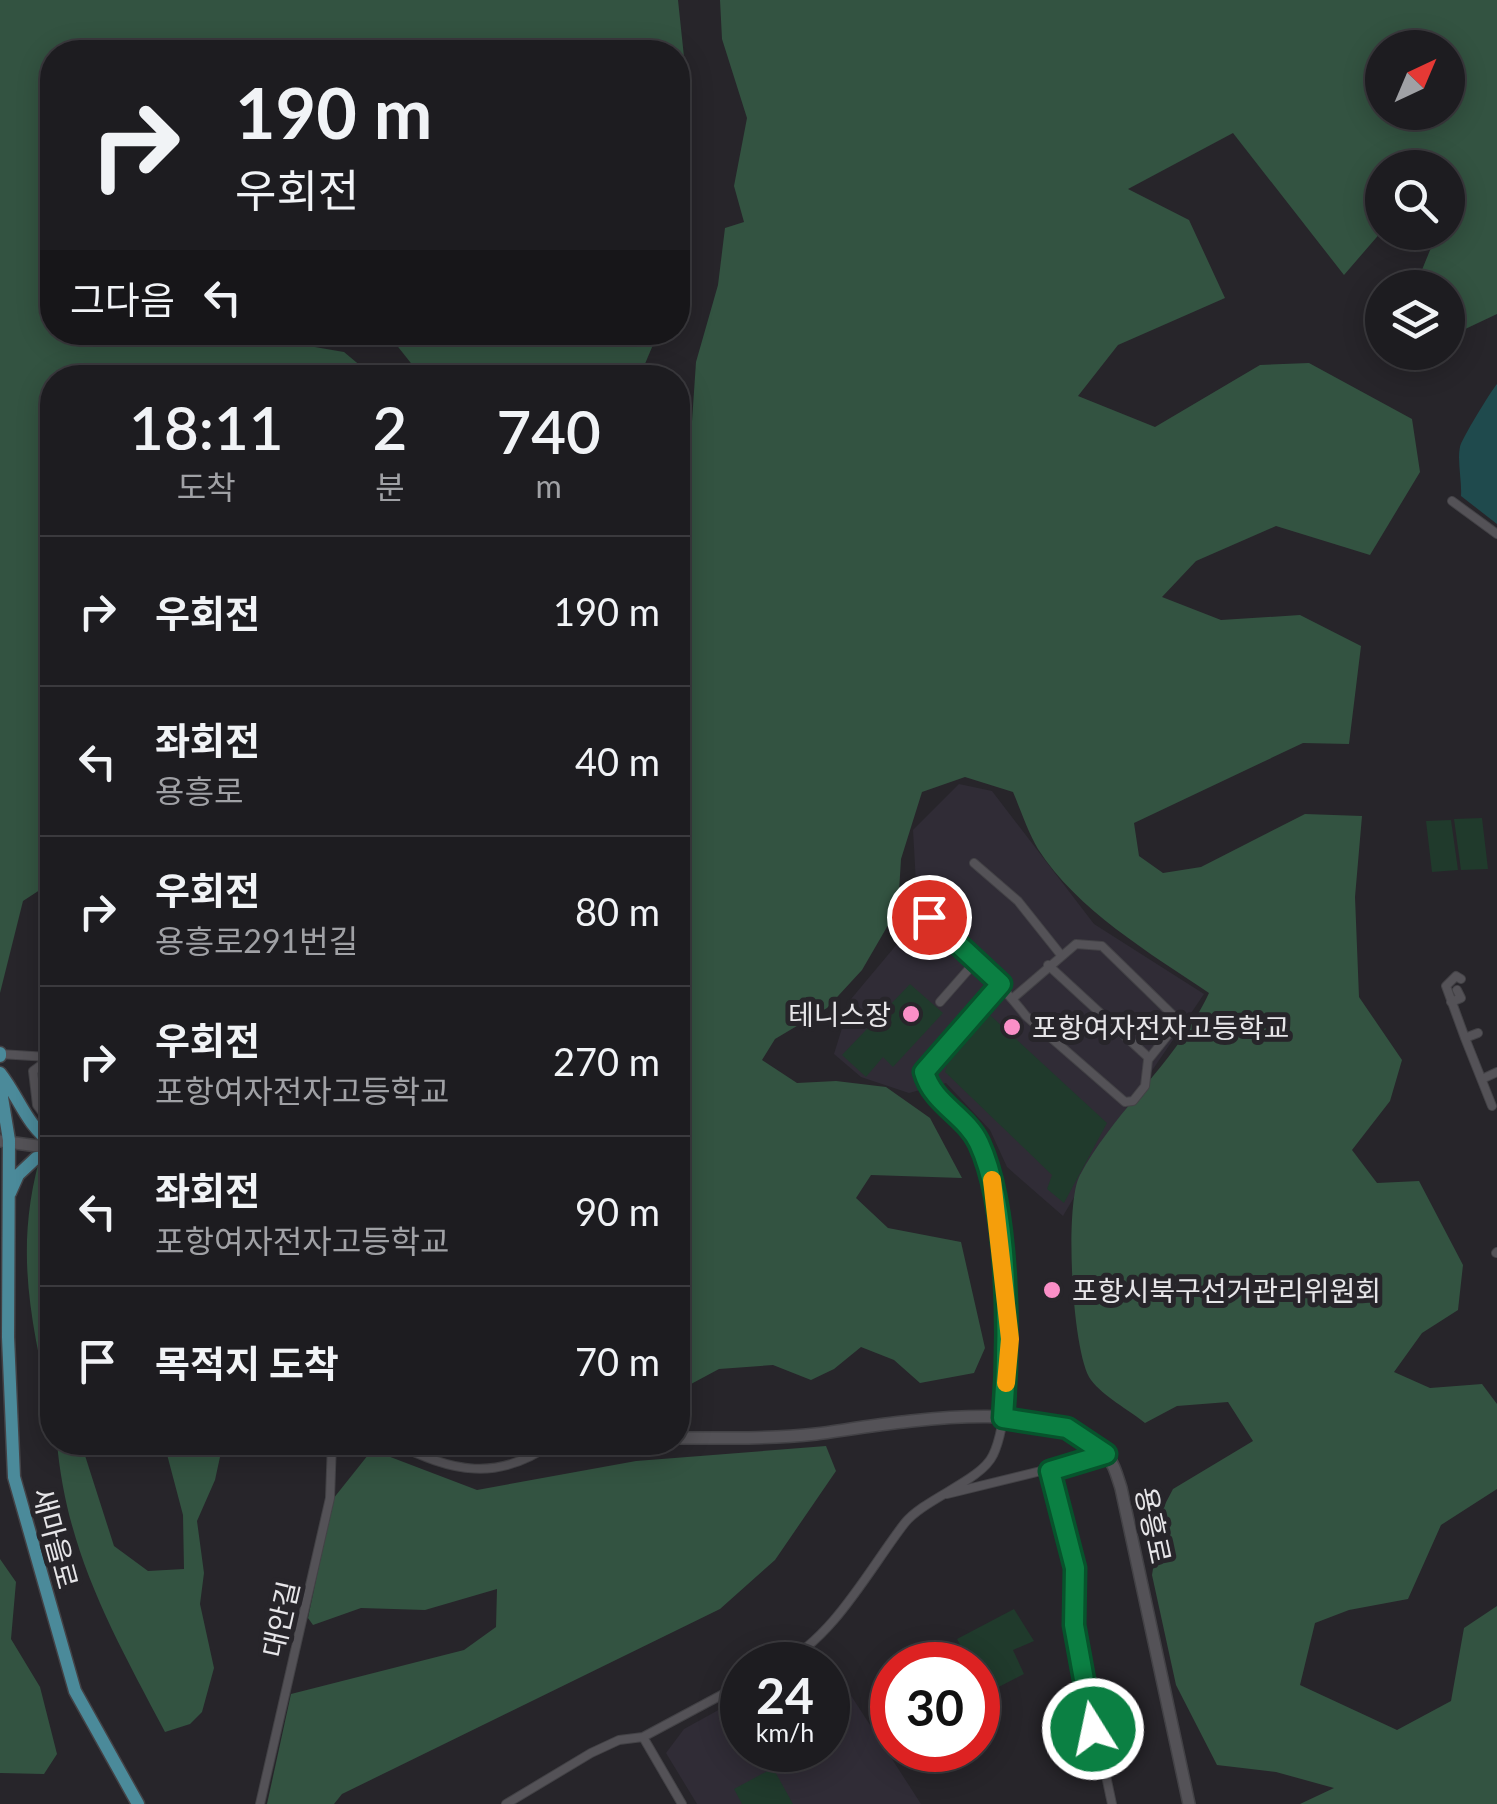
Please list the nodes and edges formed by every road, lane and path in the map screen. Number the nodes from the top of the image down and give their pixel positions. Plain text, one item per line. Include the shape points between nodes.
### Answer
1 (1452, 500) dead end
2 (1497, 534) edge
3 (974, 864) dead end
4 (929, 917) dead end
5 (1061, 955) junction
6 (976, 960) junction
7 (1048, 964) junction
8 (1461, 979) dead end
9 (1001, 984) junction
10 (1458, 990) dead end
11 (1012, 998) junction
12 (940, 1002) dead end
13 (1450, 1002) junction
14 (1469, 1013) dead end
15 (1458, 1018) junction
16 (1478, 1033) dead end
17 (1466, 1038) junction
18 (1487, 1053) dead end
19 (0, 1054) edge
20 (40, 1056) edge
21 (1149, 1058) junction
22 (1474, 1059) junction
23 (40, 1065) edge
24 (1497, 1072) edge
25 (0, 1073) edge
26 (1482, 1079) junction
27 (0, 1086) edge
28 (1492, 1106) dead end
29 (40, 1107) edge
30 (40, 1133) edge
31 (4, 1140) edge
32 (40, 1144) edge
33 (40, 1158) edge
34 (0, 1185) edge
35 (7, 1200) junction
36 (1003, 1418) junction
37 (690, 1438) edge
38 (1106, 1454) junction
39 (332, 1455) edge
40 (424, 1455) edge
41 (536, 1455) edge
42 (1050, 1471) junction
43 (943, 1494) junction
44 (810, 1642) edge
45 (720, 1696) edge
46 (643, 1737) junction
47 (138, 1804) edge
48 (260, 1804) edge
49 (506, 1804) edge
50 (682, 1804) edge
51 (1112, 1804) edge
52 (1189, 1804) edge

1 - 2 street
3 - 5 street via 1018,902
4 - 6 street
5 - 7 street
5 - 21 street via 1076,944 1102,946 1176,1018
6 - 9 street
6 - 12 street
7 - 11 street
7 - 21 street
8 - 13 street via 1446,986
9 - 11 street
9 - 36 street via 924,1072 929,1090 978,1139 994,1185 1010,1339
10 - 13 street via 1461,998
11 - 21 street via 1125,1102 1145,1086
13 - 15 street
14 - 15 street
15 - 17 street
16 - 17 street
17 - 22 street
18 - 22 street
19 - 20 street
22 - 26 street
23 - 29 street via 33,1071
24 - 26 street
25 - 30 main road
26 - 28 street
27 - 31 main road, 새마을로
31 - 32 main road
31 - 35 main road, 새마을로
33 - 35 main road via 27,1166
34 - 35 main road
35 - 47 main road, 새마을로 via 14,1478 75,1690
36 - 37 main road via 938,1415 768,1438
36 - 38 main road via 1067,1428
36 - 43 street via 992,1458
38 - 42 street
38 - 52 main road, 용흥로 via 1121,1488
39 - 48 street, 대안길 via 330,1498
40 - 41 street via 488,1472
42 - 43 street
42 - 51 street via 1075,1568 1074,1625
43 - 44 street via 907,1520
45 - 46 street
46 - 49 street via 591,1753
46 - 50 street

